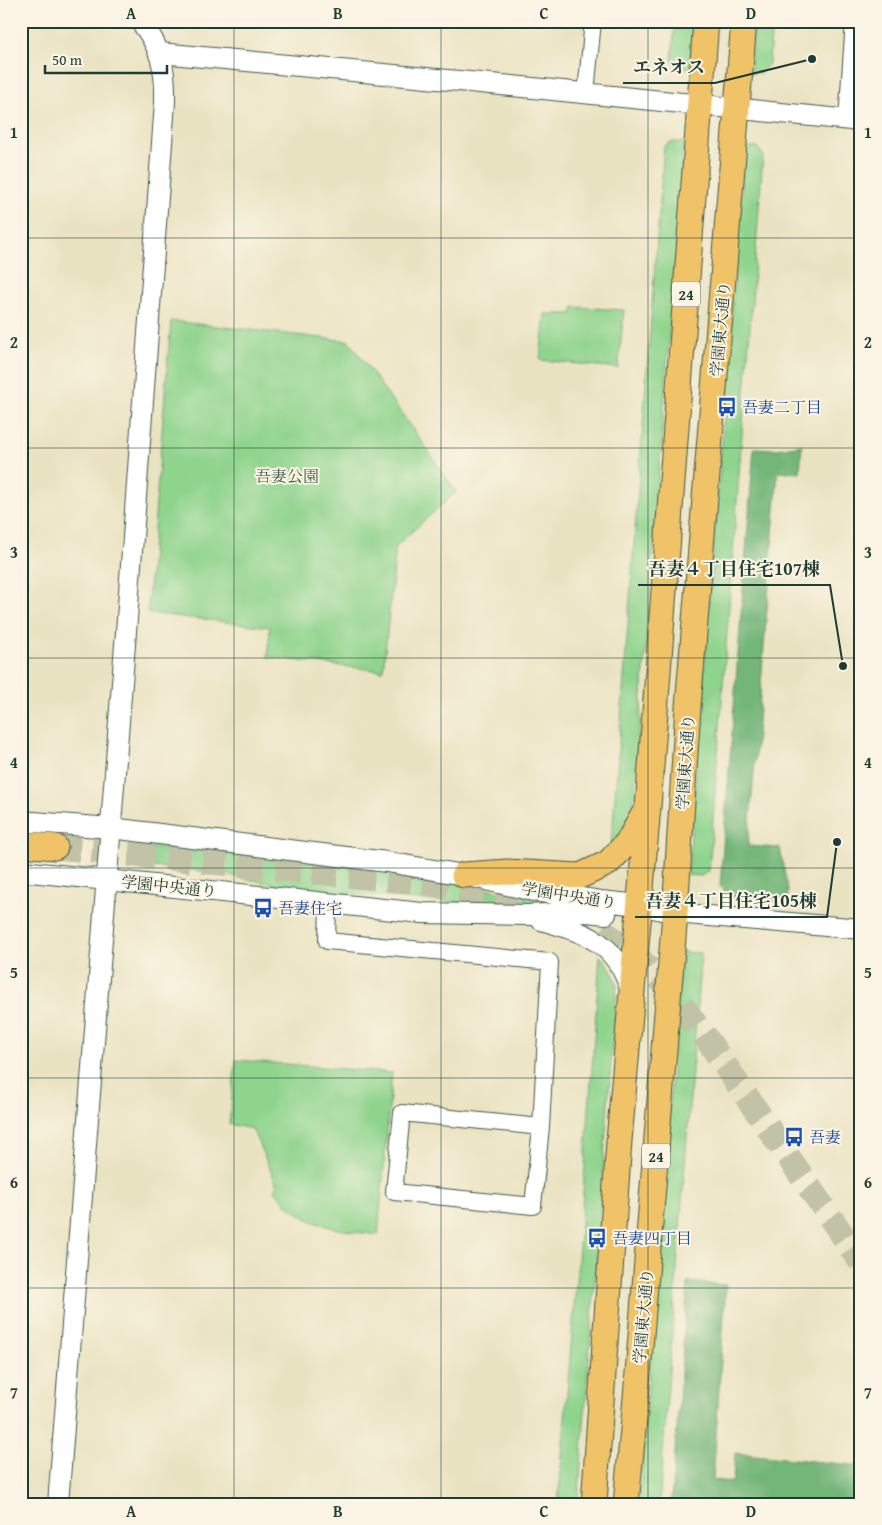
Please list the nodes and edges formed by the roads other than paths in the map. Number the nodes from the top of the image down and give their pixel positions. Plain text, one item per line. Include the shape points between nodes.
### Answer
1 (140, 21) edge
2 (593, 21) edge
3 (706, 21) edge
4 (744, 21) edge
5 (854, 21) edge
6 (160, 53) junction
7 (586, 93) junction
8 (700, 104) junction
9 (738, 109) junction
10 (854, 120) edge
11 (648, 807) junction
12 (21, 821) edge
13 (110, 828) junction
14 (21, 844) edge
15 (55, 847) tunnel mouth
16 (21, 871) edge
17 (464, 875) junction
18 (107, 880) junction
19 (328, 903) junction
20 (639, 911) junction
21 (675, 913) junction
22 (527, 915) junction
23 (861, 929) edge
24 (632, 995) junction
25 (541, 1127) junction
26 (58, 1504) edge
27 (594, 1504) edge
28 (626, 1504) edge

1 - 6 street
2 - 7 street
3 - 8 main road, 学園東大通り / 24
4 - 9 main road, 学園東大通り / 24
5 - 10 street
6 - 7 street
6 - 13 street via 165,102
7 - 8 street
8 - 9 street
8 - 11 main road, 学園東大通り / 24
9 - 10 street
9 - 21 main road, 学園東大通り / 24 via 689,697
11 - 17 main road via 632,836 608,863 580,876 507,872
11 - 20 main road, 学園東大通り / 24
12 - 13 street, 学園中央通り
13 - 17 street, 学園中央通り via 387,862
13 - 18 street
14 - 15 main road
16 - 18 street, 学園中央通り
17 - 20 street, 学園中央通り
18 - 19 street, 学園中央通り
18 - 26 street
19 - 22 street, 学園中央通り via 422,913
19 - 25 street via 327,940 550,962
20 - 21 street, 学園中央通り
20 - 22 street, 学園中央通り
20 - 24 main road, 学園東大通り / 24
21 - 23 street, 学園中央通り
21 - 28 main road, 学園東大通り / 24
22 - 24 street via 582,932 605,947 626,975
24 - 27 main road, 学園東大通り / 24 via 617,1161
25 - 25 street via 533,1206 394,1192 402,1113

